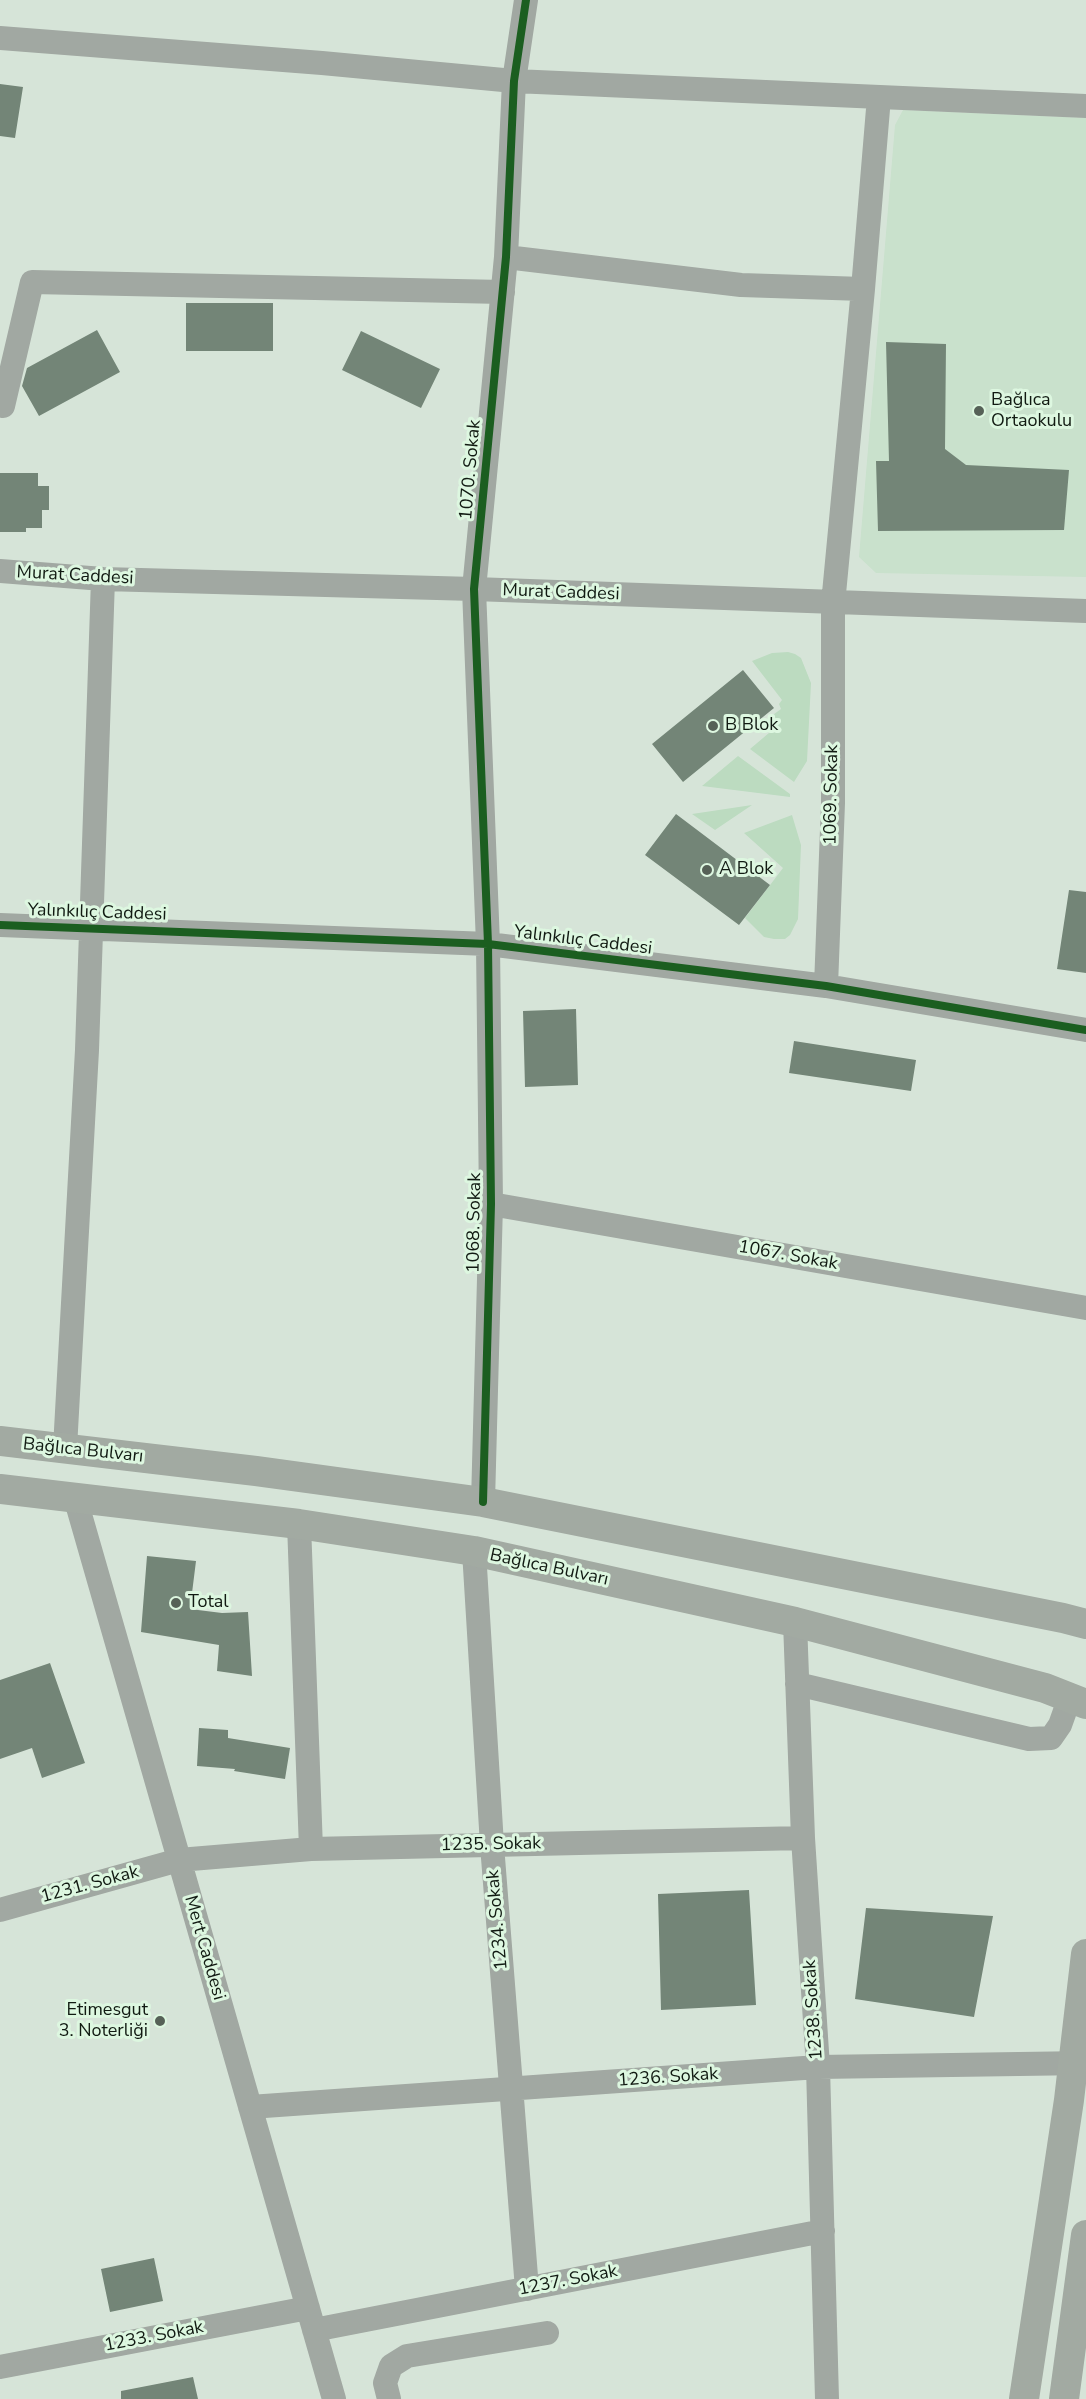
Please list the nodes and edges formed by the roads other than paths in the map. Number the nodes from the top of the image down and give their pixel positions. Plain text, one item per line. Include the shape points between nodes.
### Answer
1 (526, 0) edge
2 (0, 38) edge
3 (514, 81) junction
4 (879, 97) junction
5 (1086, 106) edge
6 (506, 257) junction
7 (863, 289) junction
8 (503, 292) junction
9 (3, 406) dead end
10 (0, 571) edge
11 (103, 579) junction
12 (474, 589) junction
13 (833, 604) junction
14 (1086, 612) edge
15 (0, 925) edge
16 (91, 928) junction
17 (488, 944) junction
18 (826, 986) junction
19 (1086, 1030) edge
20 (491, 1204) junction
21 (1086, 1308) edge
22 (0, 1441) edge
23 (65, 1448) junction
24 (0, 1489) edge
25 (75, 1497) junction
26 (483, 1502) junction
27 (298, 1524) junction
28 (474, 1551) junction
29 (795, 1622) junction
30 (1086, 1624) edge
31 (797, 1684) junction
32 (1078, 1700) edge
33 (803, 1838) junction
34 (492, 1845) junction
35 (311, 1849) junction
36 (179, 1860) junction
37 (0, 1910) edge
38 (1086, 1954) edge
39 (1080, 2063) edge
40 (818, 2067) junction
41 (512, 2088) junction
42 (250, 2107) junction
43 (823, 2231) junction
44 (1086, 2235) edge
45 (528, 2289) junction
46 (311, 2319) junction
47 (547, 2333) dead end
48 (0, 2367) edge
49 (334, 2399) edge
50 (389, 2399) edge
51 (827, 2399) edge
52 (1024, 2399) edge
53 (1064, 2399) edge

1 - 3 street, 1070. Sokak
2 - 3 street
3 - 4 street
3 - 6 street, 1070. Sokak
4 - 5 street
4 - 7 street, 1069. Sokak
6 - 7 street via 741,285
6 - 8 street, 1070. Sokak
7 - 13 street, 1069. Sokak
8 - 9 street via 32,282
8 - 12 street, 1070. Sokak
10 - 11 street, Murat Caddesi
11 - 12 street, Murat Caddesi
11 - 16 street
12 - 13 street, Murat Caddesi
12 - 17 street, 1070. Sokak
13 - 14 street, Murat Caddesi
13 - 18 street, 1069. Sokak via 833,803
15 - 16 street, Yalınkılıç Caddesi
16 - 17 street, Yalınkılıç Caddesi
16 - 23 street
17 - 18 street, Yalınkılıç Caddesi
17 - 20 street, 1068. Sokak
18 - 19 street, Yalınkılıç Caddesi
20 - 21 street, 1067. Sokak
20 - 26 street, 1068. Sokak
22 - 23 main road, Bağlıca Bulvarı
23 - 26 main road, Bağlıca Bulvarı
24 - 25 main road, Bağlıca Bulvarı
25 - 27 main road, Bağlıca Bulvarı
25 - 36 street, Mert Caddesi
26 - 30 main road, Bağlıca Bulvarı
27 - 28 main road, Bağlıca Bulvarı
27 - 35 street
28 - 29 main road, Bağlıca Bulvarı
28 - 34 street, 1234. Sokak
29 - 31 street, 1238. Sokak
29 - 32 main road, Bağlıca Bulvarı via 1036,1685
31 - 32 street via 1029,1739 1051,1738
31 - 33 street, 1238. Sokak
33 - 34 street, 1235. Sokak
33 - 40 street, 1238. Sokak
34 - 35 street, 1235. Sokak
34 - 41 street, 1234. Sokak
35 - 36 street, 1235. Sokak
36 - 37 street, 1231. Sokak
36 - 42 street, Mert Caddesi
38 - 39 main road
39 - 40 street, 1236. Sokak
39 - 52 main road
40 - 41 street, 1236. Sokak
40 - 43 street, 1238. Sokak
41 - 42 street, 1236. Sokak
41 - 45 street, 1234. Sokak
42 - 46 street, Mert Caddesi
43 - 45 street, 1237. Sokak
43 - 51 street, 1238. Sokak
44 - 53 main road
45 - 46 street, 1237. Sokak
46 - 48 street, 1233. Sokak
46 - 49 street, Mert Caddesi
47 - 50 street via 407,2356 391,2366 385,2383

